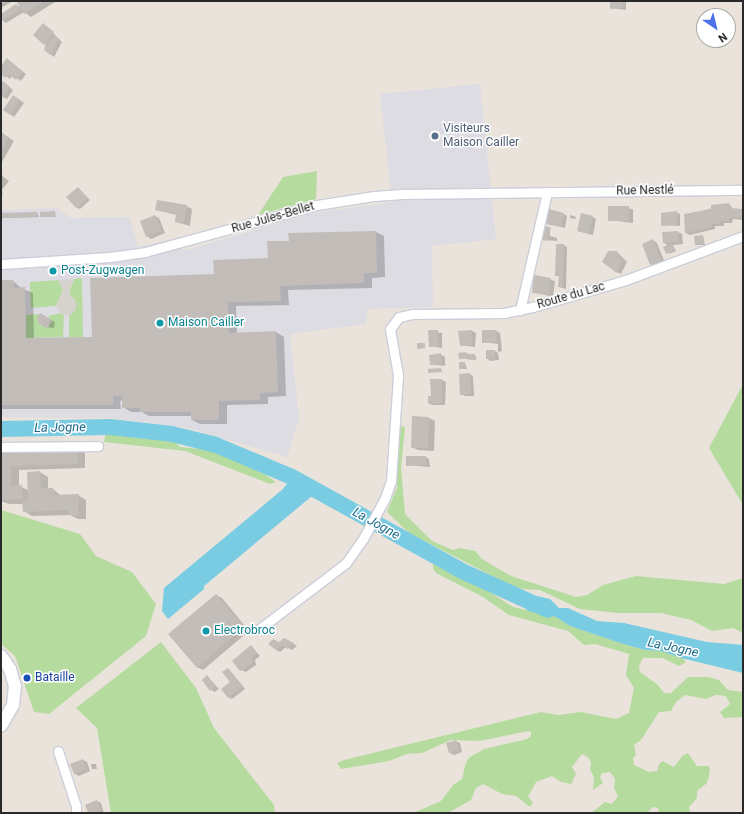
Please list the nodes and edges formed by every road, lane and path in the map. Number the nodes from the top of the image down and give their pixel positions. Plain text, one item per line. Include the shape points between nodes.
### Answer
1 (547, 192) junction
2 (741, 192) edge
3 (743, 236) edge
4 (1, 264) edge
5 (520, 310) junction
6 (98, 446) dead end
7 (1, 447) edge
8 (258, 630) dead end
9 (1, 656) edge
10 (1, 726) edge
11 (58, 751) dead end
12 (76, 813) edge

1 - 2 street, Rue Nestlé
1 - 4 street, Rue Jules-Bellet via 406,194 352,199 317,205 145,252 110,257
1 - 5 street
3 - 5 street, Route du Lac via 626,280
5 - 8 street, Route du Lac via 499,313 412,314 399,317 393,322 390,335 398,374 391,481 382,503 363,539 346,563
6 - 7 street
9 - 10 main road via 10,669 15,686 13,705
11 - 12 street

